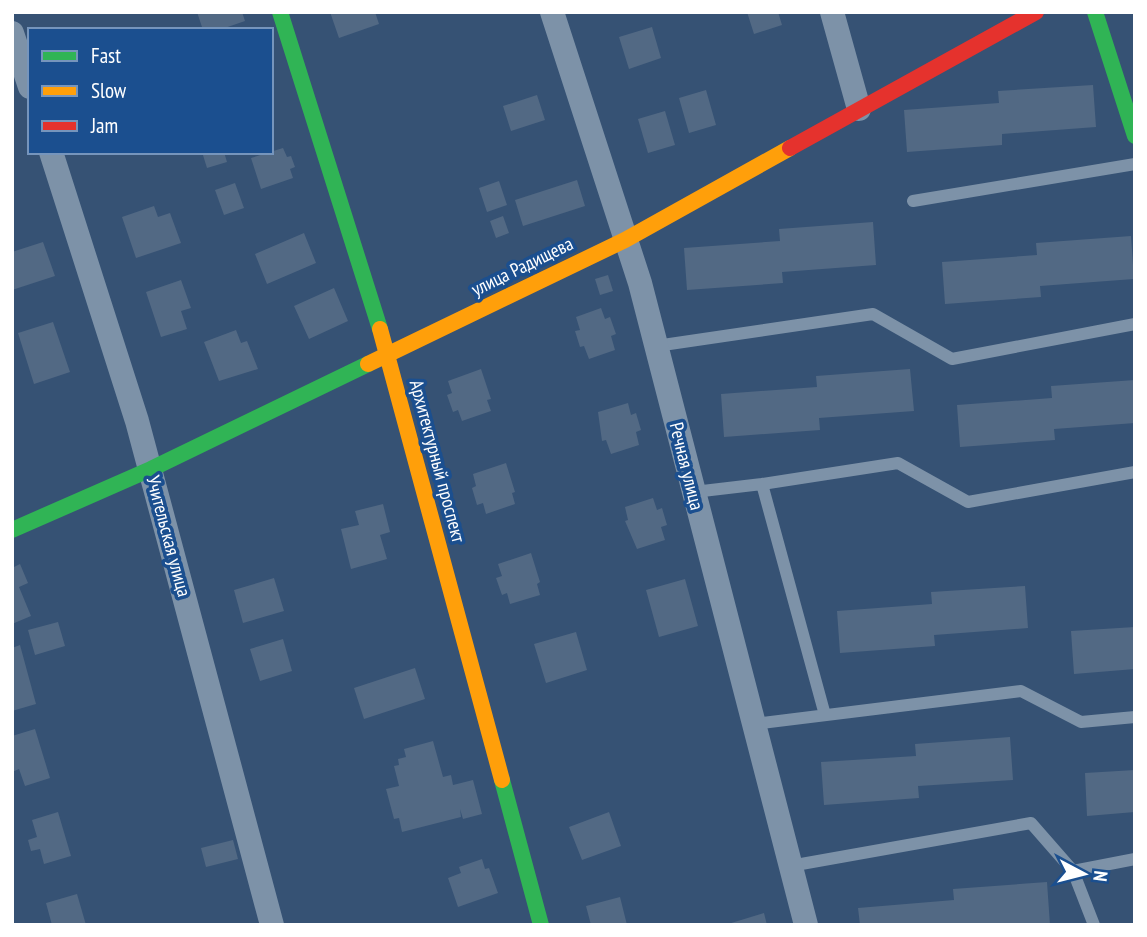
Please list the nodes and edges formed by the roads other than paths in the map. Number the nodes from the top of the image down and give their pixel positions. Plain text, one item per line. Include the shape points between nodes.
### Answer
1 (280, 12) edge
2 (552, 12) edge
3 (832, 12) edge
4 (1036, 12) edge
5 (1095, 12) edge
6 (12, 33) edge
7 (28, 81) edge
8 (859, 109) junction
9 (1135, 136) edge
10 (52, 154) edge
11 (1135, 164) edge
12 (913, 201) dead end
13 (625, 240) junction
14 (1135, 324) edge
15 (656, 346) junction
16 (388, 355) junction
17 (151, 469) junction
18 (1135, 472) edge
19 (762, 484) junction
20 (694, 492) junction
21 (12, 530) edge
22 (825, 715) junction
23 (1135, 717) edge
24 (754, 724) junction
25 (1135, 859) edge
26 (790, 866) junction
27 (1073, 871) junction
28 (272, 925) edge
29 (541, 925) edge
30 (806, 925) edge
31 (1094, 925) edge

1 - 16 street, Архитектурный проспект
2 - 13 street, Речная улица
3 - 8 street
4 - 8 street, улица Радищева
5 - 9 street
6 - 7 street
8 - 13 street, улица Радищева
10 - 17 street, Учительская улица
11 - 12 lane
13 - 15 street, Речная улица
13 - 16 street, улица Радищева
14 - 15 lane via 952,359 873,314
15 - 20 street, Речная улица
16 - 17 street, улица Радищева
16 - 29 street, Архитектурный проспект
17 - 21 street, улица Радищева
17 - 28 street, Учительская улица
18 - 19 lane via 968,502 898,463
19 - 20 lane
19 - 22 lane
20 - 24 street, Речная улица
22 - 23 lane via 1021,691 1081,722
22 - 24 lane
24 - 26 street, Речная улица
25 - 27 lane
26 - 27 lane via 1031,823
26 - 30 street, Речная улица
27 - 31 lane

